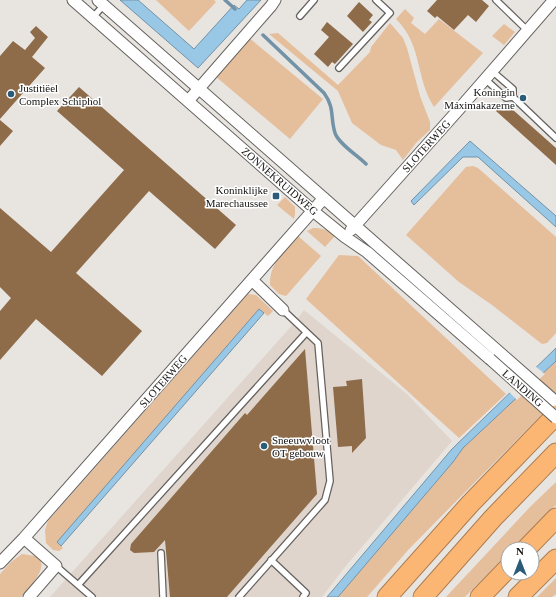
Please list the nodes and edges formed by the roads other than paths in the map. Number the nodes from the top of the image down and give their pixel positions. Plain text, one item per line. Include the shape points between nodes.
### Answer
1 (73, 0) edge
2 (275, 0) edge
3 (314, 0) edge
4 (376, 0) edge
5 (496, 0) edge
6 (554, 0) edge
7 (101, 2) edge
8 (300, 16) dead end
9 (93, 17) junction
10 (527, 30) junction
11 (339, 68) dead end
12 (488, 75) junction
13 (199, 89) junction
14 (513, 97) junction
15 (188, 101) junction
16 (556, 138) edge
17 (324, 198) junction
18 (313, 211) junction
19 (355, 225) junction
20 (345, 237) junction
21 (252, 280) junction
22 (283, 310) joint
23 (306, 333) junction
24 (499, 351) joint
25 (490, 359) joint
26 (556, 402) edge
27 (556, 416) edge
28 (556, 453) edge
29 (556, 518) edge
30 (24, 538) junction
31 (534, 541) edge
32 (161, 553) dead end
33 (556, 559) edge
34 (271, 560) junction
35 (0, 563) edge
36 (56, 566) junction
37 (500, 576) edge
38 (78, 585) junction
39 (89, 596) edge
40 (29, 597) edge
41 (163, 597) edge
42 (239, 597) edge
43 (303, 597) edge
44 (387, 597) edge
45 (423, 597) edge
46 (480, 597) edge
47 (518, 597) edge

1 - 9 street, ZONNEKRUIDWEG
2 - 13 street
3 - 8 lane
4 - 11 lane via 390,13
5 - 10 lane
6 - 10 street, SLOTERWEG
7 - 9 lane
7 - 13 street, ZONNEKRUIDWEG
9 - 15 street, ZONNEKRUIDWEG
10 - 12 street, SLOTERWEG
12 - 14 lane via 512,89
12 - 14 lane via 506,98
12 - 19 street, SLOTERWEG
13 - 15 street
13 - 17 street, ZONNEKRUIDWEG
14 - 16 lane
15 - 18 street, ZONNEKRUIDWEG
17 - 18 street, SLOTERWEG
17 - 19 street, ZONNEKRUIDWEG
18 - 20 street, ZONNEKRUIDWEG
18 - 21 street, SLOTERWEG
19 - 20 street, SLOTERWEG
19 - 24 street, ZONNEKRUIDWEG
20 - 25 street, ZONNEKRUIDWEG via 367,252
21 - 22 street
21 - 30 street, SLOTERWEG
22 - 23 lane
23 - 34 lane via 318,343 330,481 325,500
23 - 38 lane
24 - 26 street, LANDING
25 - 27 street, LANDING, bridge
27 - 44 highway via 470,504
28 - 45 highway via 493,518
29 - 31 highway
30 - 35 street, SLOTERWEG
30 - 36 street
32 - 41 lane
33 - 47 highway
34 - 42 lane
34 - 43 lane via 306,594
36 - 38 lane
36 - 40 street
37 - 46 highway
38 - 39 lane

